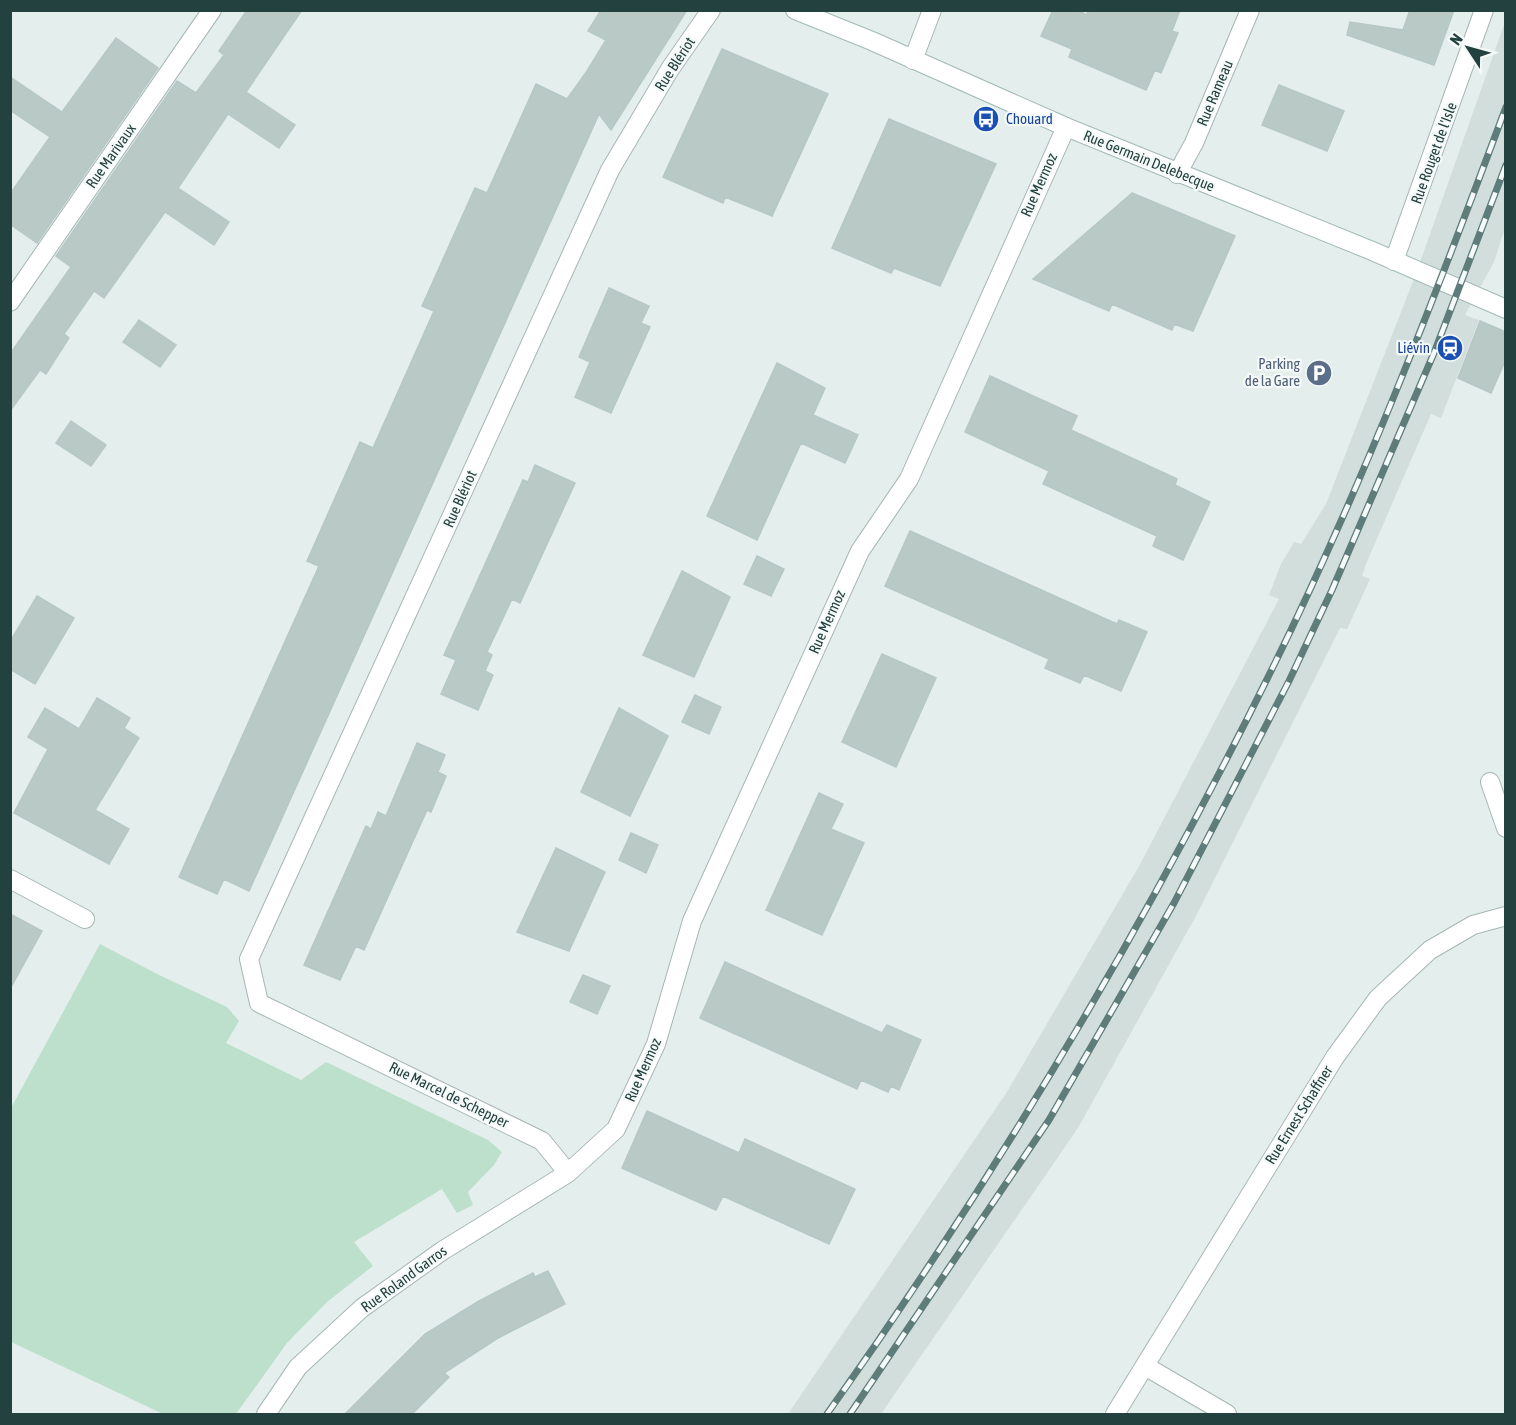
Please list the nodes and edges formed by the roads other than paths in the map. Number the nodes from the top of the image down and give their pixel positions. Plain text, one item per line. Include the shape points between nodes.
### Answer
1 (212, 10) edge
2 (711, 10) edge
3 (795, 10) edge
4 (932, 10) edge
5 (1250, 10) edge
6 (1484, 10) edge
7 (913, 60) junction
8 (1065, 127) junction
9 (1177, 174) junction
10 (1394, 261) junction
11 (10, 302) edge
12 (1506, 309) edge
13 (1490, 782) dead end
14 (1506, 828) edge
15 (10, 879) edge
16 (1506, 916) edge
17 (85, 920) dead end
18 (259, 1003) joint
19 (568, 1173) junction
20 (1144, 1366) junction
21 (266, 1414) edge
22 (1115, 1414) edge
23 (1227, 1414) edge

1 - 11 street, Rue Marivaux
2 - 18 street, Rue Blériot via 670,69 610,170 249,959
3 - 7 street, Rue Germain Delebecque
4 - 7 street
5 - 9 street, Rue Rameau
6 - 10 street, Rue Rouget de l'Isle
7 - 8 street, Rue Germain Delebecque
8 - 9 street, Rue Germain Delebecque
8 - 19 street, Rue Mermoz via 909,479 860,550 692,921 656,1044 616,1129
9 - 10 street, Rue Germain Delebecque
10 - 12 street, Rue Germain Delebecque
13 - 14 street
15 - 17 street
16 - 20 street, Rue Ernest Schaffner via 1473,925 1430,950 1378,998 1335,1057
18 - 19 street, Rue Marcel de Schepper via 542,1141
19 - 21 street, Rue Roland Garros via 442,1251 362,1308 298,1367
20 - 22 street, Rue Ernest Schaffner
20 - 23 street

